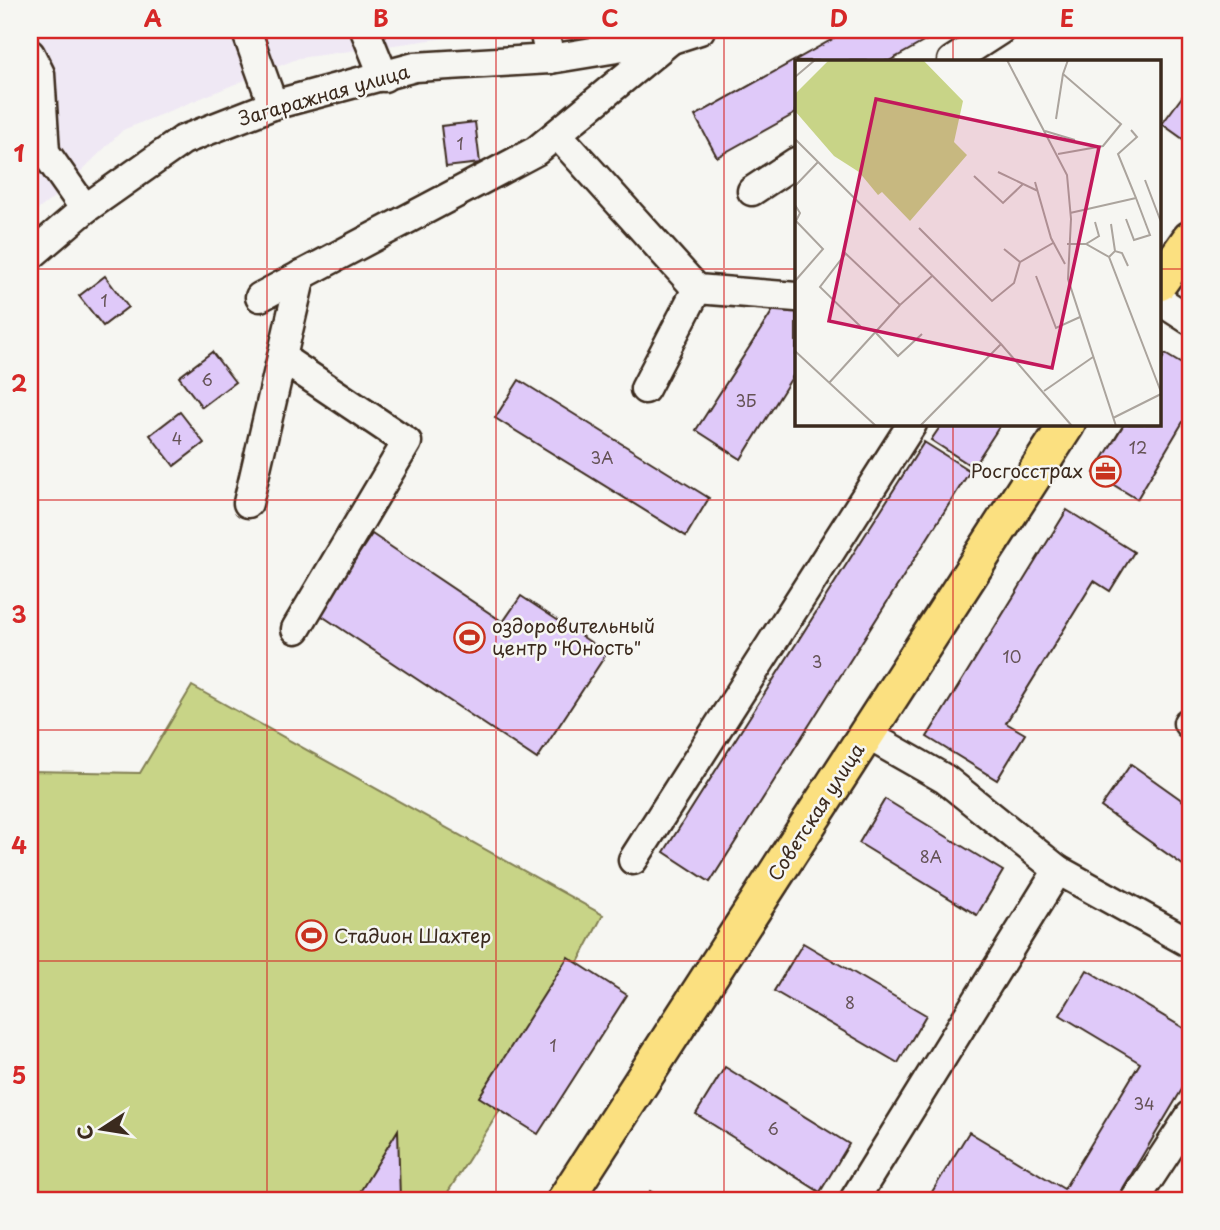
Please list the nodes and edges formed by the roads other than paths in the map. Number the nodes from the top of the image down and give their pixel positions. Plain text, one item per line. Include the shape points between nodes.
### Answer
1 (246, 30) edge
2 (365, 30) edge
3 (544, 30) edge
4 (699, 30) edge
5 (1000, 30) edge
6 (671, 39) junction
7 (30, 54) edge
8 (550, 59) junction
9 (953, 60) edge
10 (384, 77) junction
11 (274, 105) junction
12 (557, 134) junction
13 (795, 163) edge
14 (752, 191) dead end
15 (85, 209) junction
16 (1190, 239) edge
17 (30, 256) edge
18 (301, 275) junction
19 (1160, 282) edge
20 (697, 289) junction
21 (260, 297) dead end
22 (795, 297) edge
23 (1160, 301) edge
24 (1190, 320) edge
25 (282, 358) junction
26 (645, 389) dead end
27 (911, 425) edge
28 (1066, 425) edge
29 (248, 503) dead end
30 (296, 629) dead end
31 (866, 734) junction
32 (633, 860) dead end
33 (1058, 870) junction
34 (1190, 943) edge
35 (1190, 1116) edge
36 (565, 1200) edge
37 (855, 1200) edge
38 (1135, 1200) edge

1 - 11 street
2 - 10 street
3 - 8 street
4 - 6 street, Загаражная улица
5 - 9 street
6 - 8 street, Загаражная улица
6 - 12 street
7 - 15 street via 40,74 45,152
8 - 10 street, Загаражная улица via 415,67
10 - 11 street, Загаражная улица
11 - 15 street, Загаражная улица via 183,140
12 - 18 street via 536,151
12 - 20 street
13 - 14 street
15 - 17 street, Загаражная улица
16 - 19 main road
18 - 21 street
18 - 25 street
20 - 22 street
20 - 26 street
23 - 24 street
25 - 29 street
25 - 30 street via 407,442
27 - 32 street
28 - 31 main road, Советская улица
31 - 33 street via 945,779
31 - 36 main road, Советская улица
33 - 34 street
33 - 37 street
35 - 38 street

